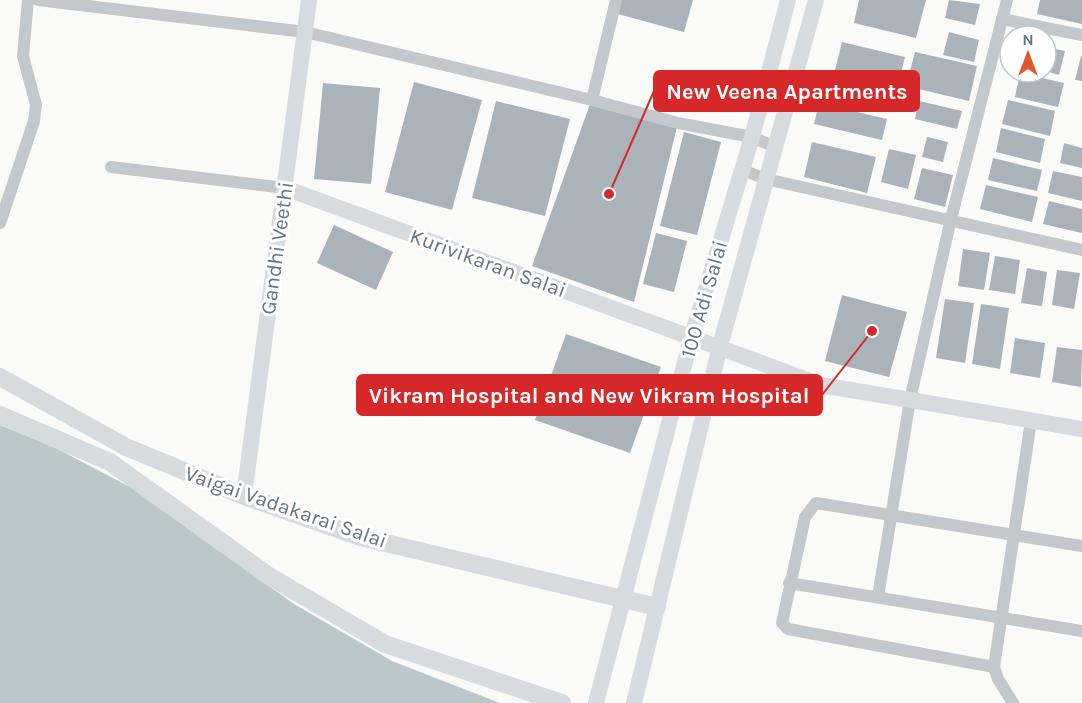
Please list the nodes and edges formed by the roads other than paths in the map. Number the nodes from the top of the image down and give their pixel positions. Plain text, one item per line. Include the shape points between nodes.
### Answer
1 (28, 0) edge
2 (38, 0) edge
3 (309, 0) edge
4 (616, 0) edge
5 (788, 0) edge
6 (816, 0) edge
7 (1007, 0) edge
8 (1002, 19) junction
9 (305, 32) junction
10 (1082, 35) edge
11 (592, 99) junction
12 (752, 138) junction
13 (775, 147) junction
14 (111, 167) dead end
15 (742, 170) junction
16 (766, 179) junction
17 (285, 188) junction
18 (0, 223) edge
19 (950, 223) junction
20 (1082, 250) edge
21 (691, 339) junction
22 (720, 346) junction
23 (0, 377) edge
24 (910, 400) junction
25 (0, 415) edge
26 (1031, 421) junction
27 (1082, 429) edge
28 (244, 496) junction
29 (890, 515) junction
30 (1015, 534) junction
31 (1082, 546) edge
32 (789, 583) junction
33 (625, 597) junction
34 (878, 597) junction
35 (657, 607) junction
36 (1002, 618) junction
37 (1082, 631) edge
38 (994, 667) junction
39 (562, 703) edge
40 (596, 703) edge
41 (634, 703) edge
42 (1013, 703) edge

1 - 18 street via 23,56 36,105 34,121
2 - 9 street
3 - 9 main road, Gandhi Veethi
4 - 11 street
5 - 12 main road, 100 Adi Salai
6 - 13 main road, 100 Adi Salai
7 - 8 street
8 - 10 street
8 - 19 street
9 - 11 street
9 - 17 main road, Gandhi Veethi
11 - 12 street
12 - 13 street
12 - 15 main road, 100 Adi Salai
13 - 16 main road, 100 Adi Salai
14 - 17 street
15 - 16 street
15 - 21 main road, 100 Adi Salai
16 - 19 street
16 - 22 main road, 100 Adi Salai
17 - 21 main road, Kurivikaran Salai
17 - 28 main road, Gandhi Veethi
19 - 20 street
19 - 24 street
21 - 22 main road, Kurivikaran Salai
21 - 33 main road, 100 Adi Salai
22 - 24 main road, Kurivikaran Salai via 821,385
22 - 35 main road, 100 Adi Salai
23 - 28 main road, Vaigai Vadakarai Salai via 126,447
24 - 26 main road, Kurivikaran Salai
24 - 29 street
25 - 39 main road, Vaigai Vadakarai Salai via 110,462 269,576 386,644
26 - 27 main road, Kurivikaran Salai
26 - 30 street
28 - 33 main road, Vaigai Vadakarai Salai via 360,537
29 - 30 street
29 - 32 street via 816,503 805,517
29 - 34 street
30 - 31 street
30 - 36 street
32 - 34 street
32 - 38 street via 782,623 788,629
33 - 35 main road, Vaigai Vadakarai Salai
33 - 40 main road, 100 Adi Salai
34 - 36 street
35 - 41 main road, 100 Adi Salai
36 - 37 street
36 - 38 street
38 - 42 street

